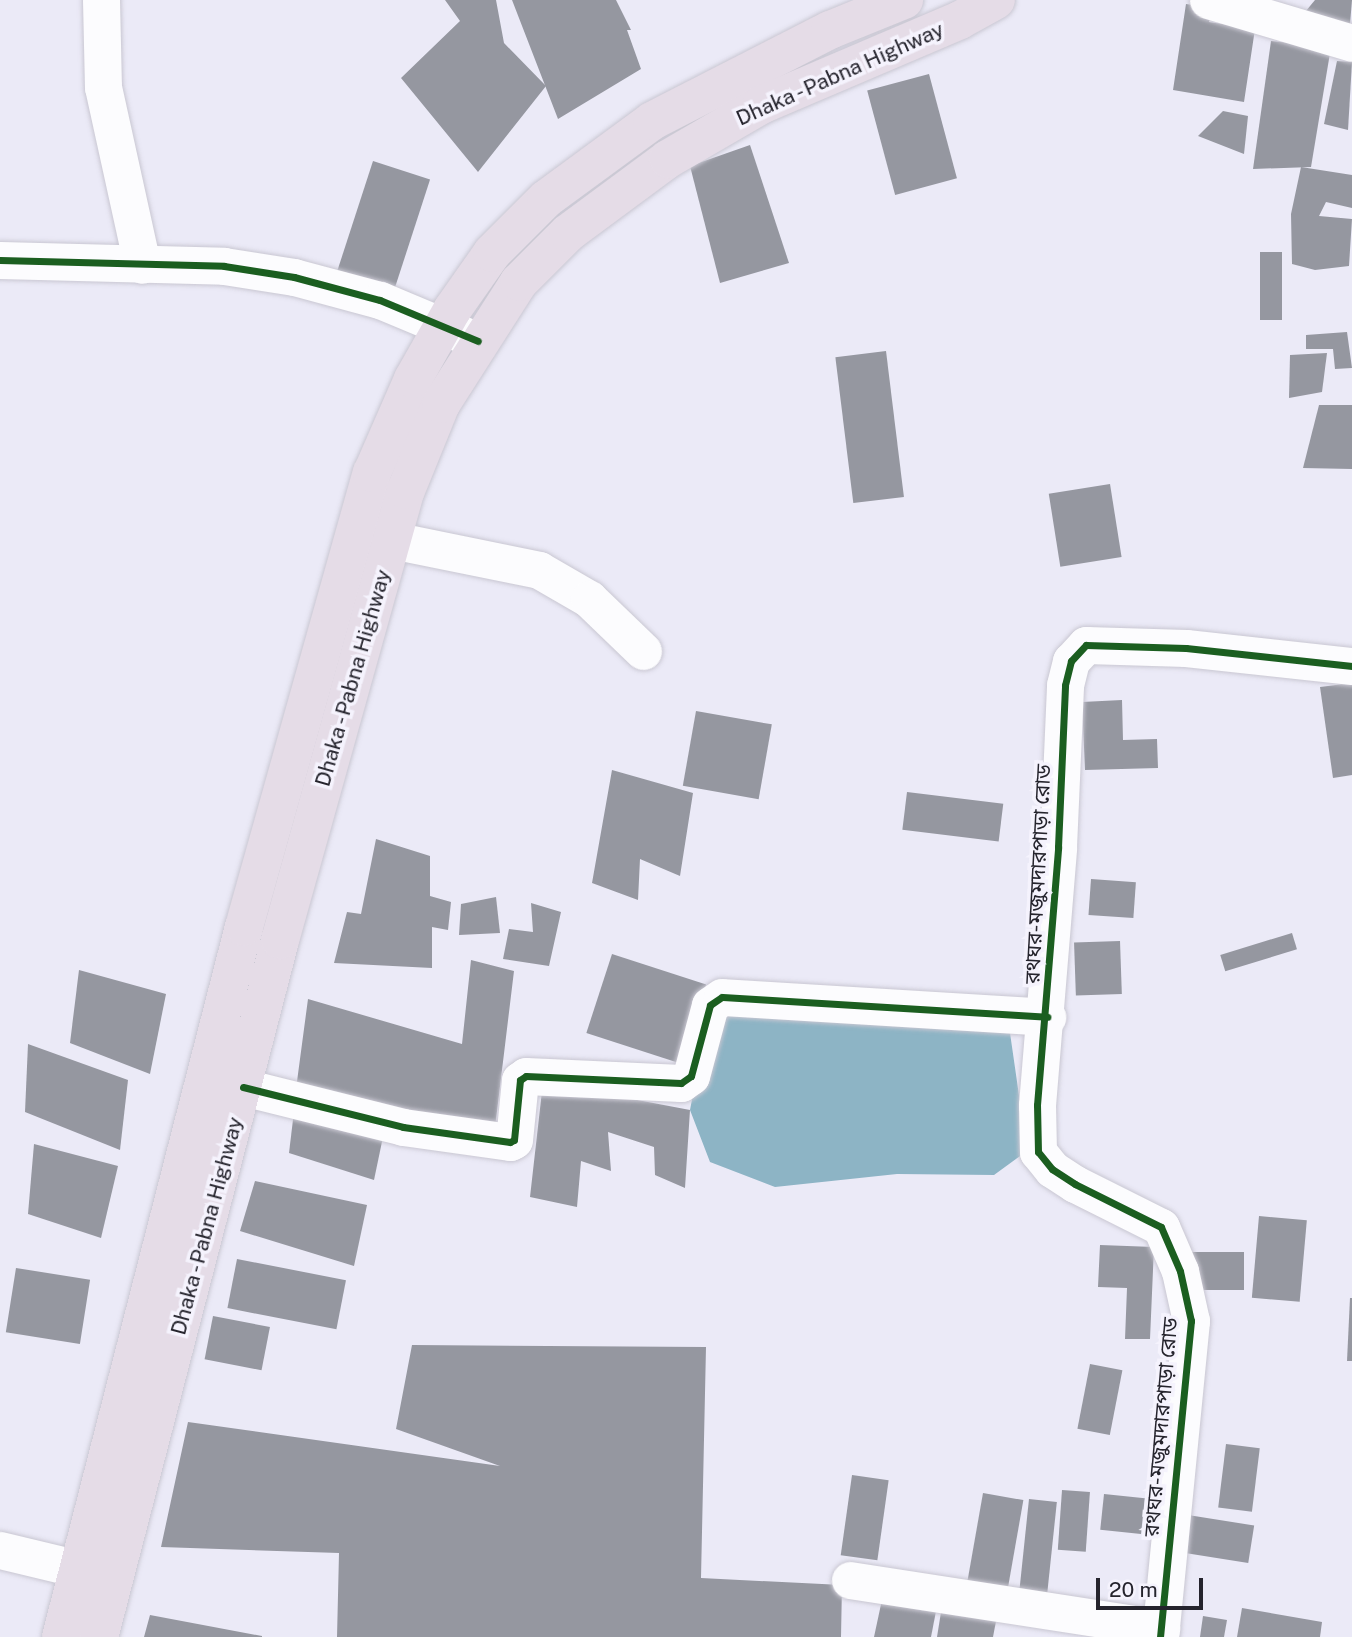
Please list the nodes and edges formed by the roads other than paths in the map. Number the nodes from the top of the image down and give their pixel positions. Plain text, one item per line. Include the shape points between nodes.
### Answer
1 (101, 0) edge
2 (904, 0) edge
3 (996, 0) edge
4 (1208, 0) edge
5 (1352, 43) edge
6 (0, 260) edge
7 (142, 265) junction
8 (443, 325) junction
9 (478, 341) junction
10 (392, 540) junction
11 (643, 651) dead end
12 (1352, 666) edge
13 (1046, 1017) junction
14 (243, 1087) junction
15 (0, 1549) edge
16 (79, 1569) junction
17 (850, 1580) dead end
18 (1161, 1632) edge
19 (61, 1637) edge
20 (99, 1637) edge

1 - 7 street via 103,87
2 - 8 highway, Dhaka - Pabna Highway via 830,30 652,121 546,199 492,253
3 - 9 highway, Dhaka - Pabna Highway via 761,106 668,159 568,233 519,282
4 - 5 street
6 - 7 street
7 - 8 street via 224,266 295,276 380,300
8 - 9 street
8 - 16 highway, Dhaka - Pabna Highway via 372,473 244,927
9 - 10 highway, Dhaka - Pabna Highway via 442,404 406,490
10 - 11 street via 539,570 589,599
10 - 14 highway, Dhaka - Pabna Highway
12 - 13 street, রথঘর-মজুমদারপাড়া রোড via 1186,648 1086,645 1071,661 1065,685
13 - 14 street via 722,997 710,1005 691,1076 681,1083 526,1076 520,1080 514,1140 510,1142 404,1127
13 - 18 street, রথঘর-মজুমদারপাড়া রোড via 1037,1105 1038,1152 1052,1169 1075,1184 1161,1227 1180,1271 1191,1321
14 - 20 highway, Dhaka - Pabna Highway
15 - 16 street
16 - 19 highway, Dhaka - Pabna Highway
17 - 18 street

